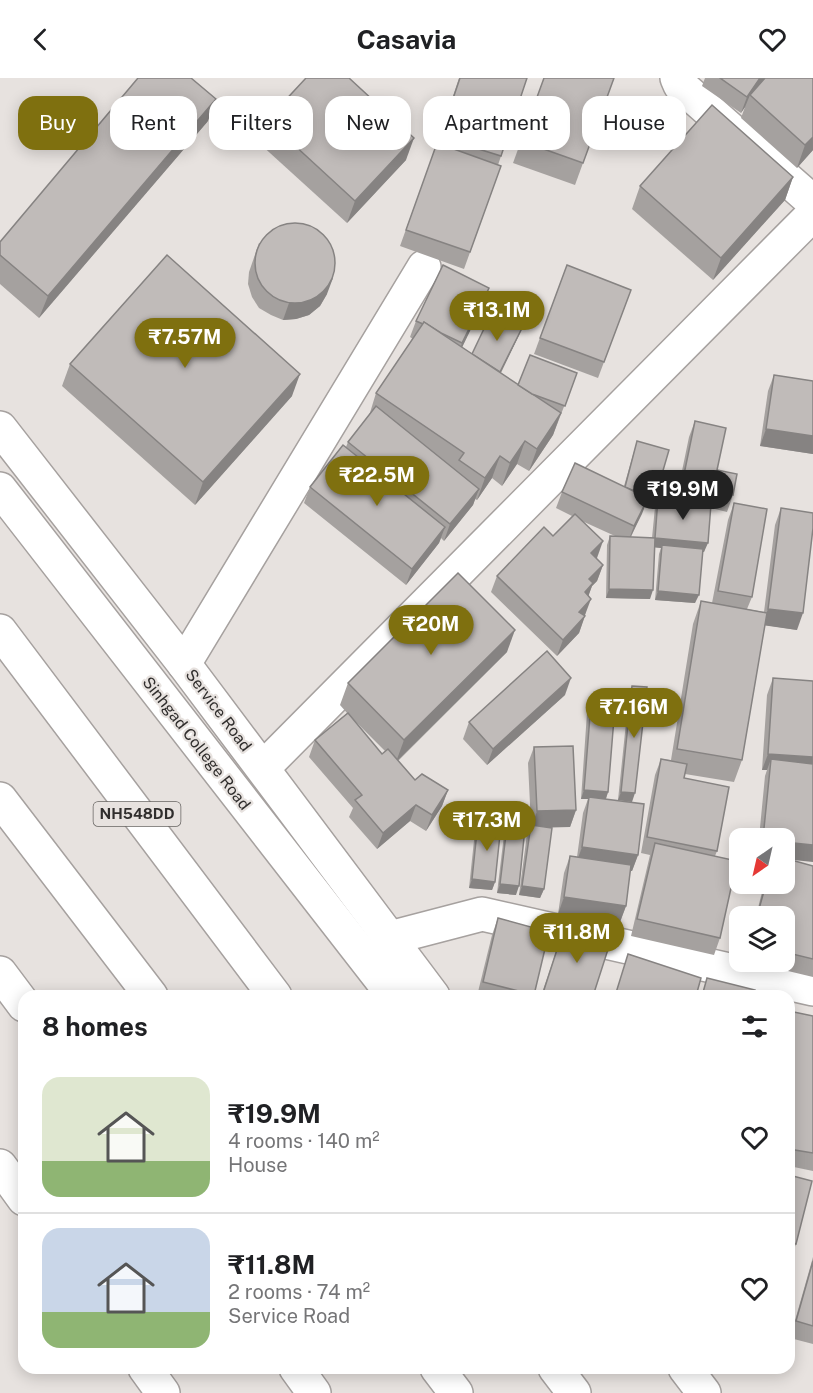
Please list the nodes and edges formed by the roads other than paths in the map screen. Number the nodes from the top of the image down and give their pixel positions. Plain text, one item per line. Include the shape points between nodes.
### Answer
1 (677, 78) edge
2 (813, 202) edge
3 (813, 214) edge
4 (424, 267) dead end
5 (0, 428) edge
6 (0, 489) edge
7 (0, 631) edge
8 (184, 664) junction
9 (263, 768) junction
10 (0, 799) edge
11 (390, 938) junction
12 (0, 973) edge
13 (813, 989) edge
14 (146, 990) edge
15 (270, 990) edge
16 (388, 990) edge
17 (429, 990) edge
18 (18, 997) edge
19 (0, 1166) edge
20 (18, 1191) edge
21 (149, 1374) edge
22 (300, 1374) edge
23 (442, 1374) edge
24 (560, 1374) edge
25 (690, 1374) edge
26 (163, 1393) edge
27 (314, 1393) edge
28 (456, 1393) edge
29 (574, 1393) edge
30 (704, 1393) edge

1 - 2 main road via 680,85
3 - 9 main road
4 - 8 main road
5 - 8 main road, Service Road
6 - 16 main road, Sinhgad College Road
7 - 15 main road, NH548DD
8 - 9 main road, Service Road
9 - 11 main road, Service Road
10 - 14 main road
11 - 13 main road via 482,914
11 - 17 main road, Service Road
12 - 18 main road
19 - 20 main road
21 - 26 main road
22 - 27 main road
23 - 28 main road
24 - 29 main road
25 - 30 main road

